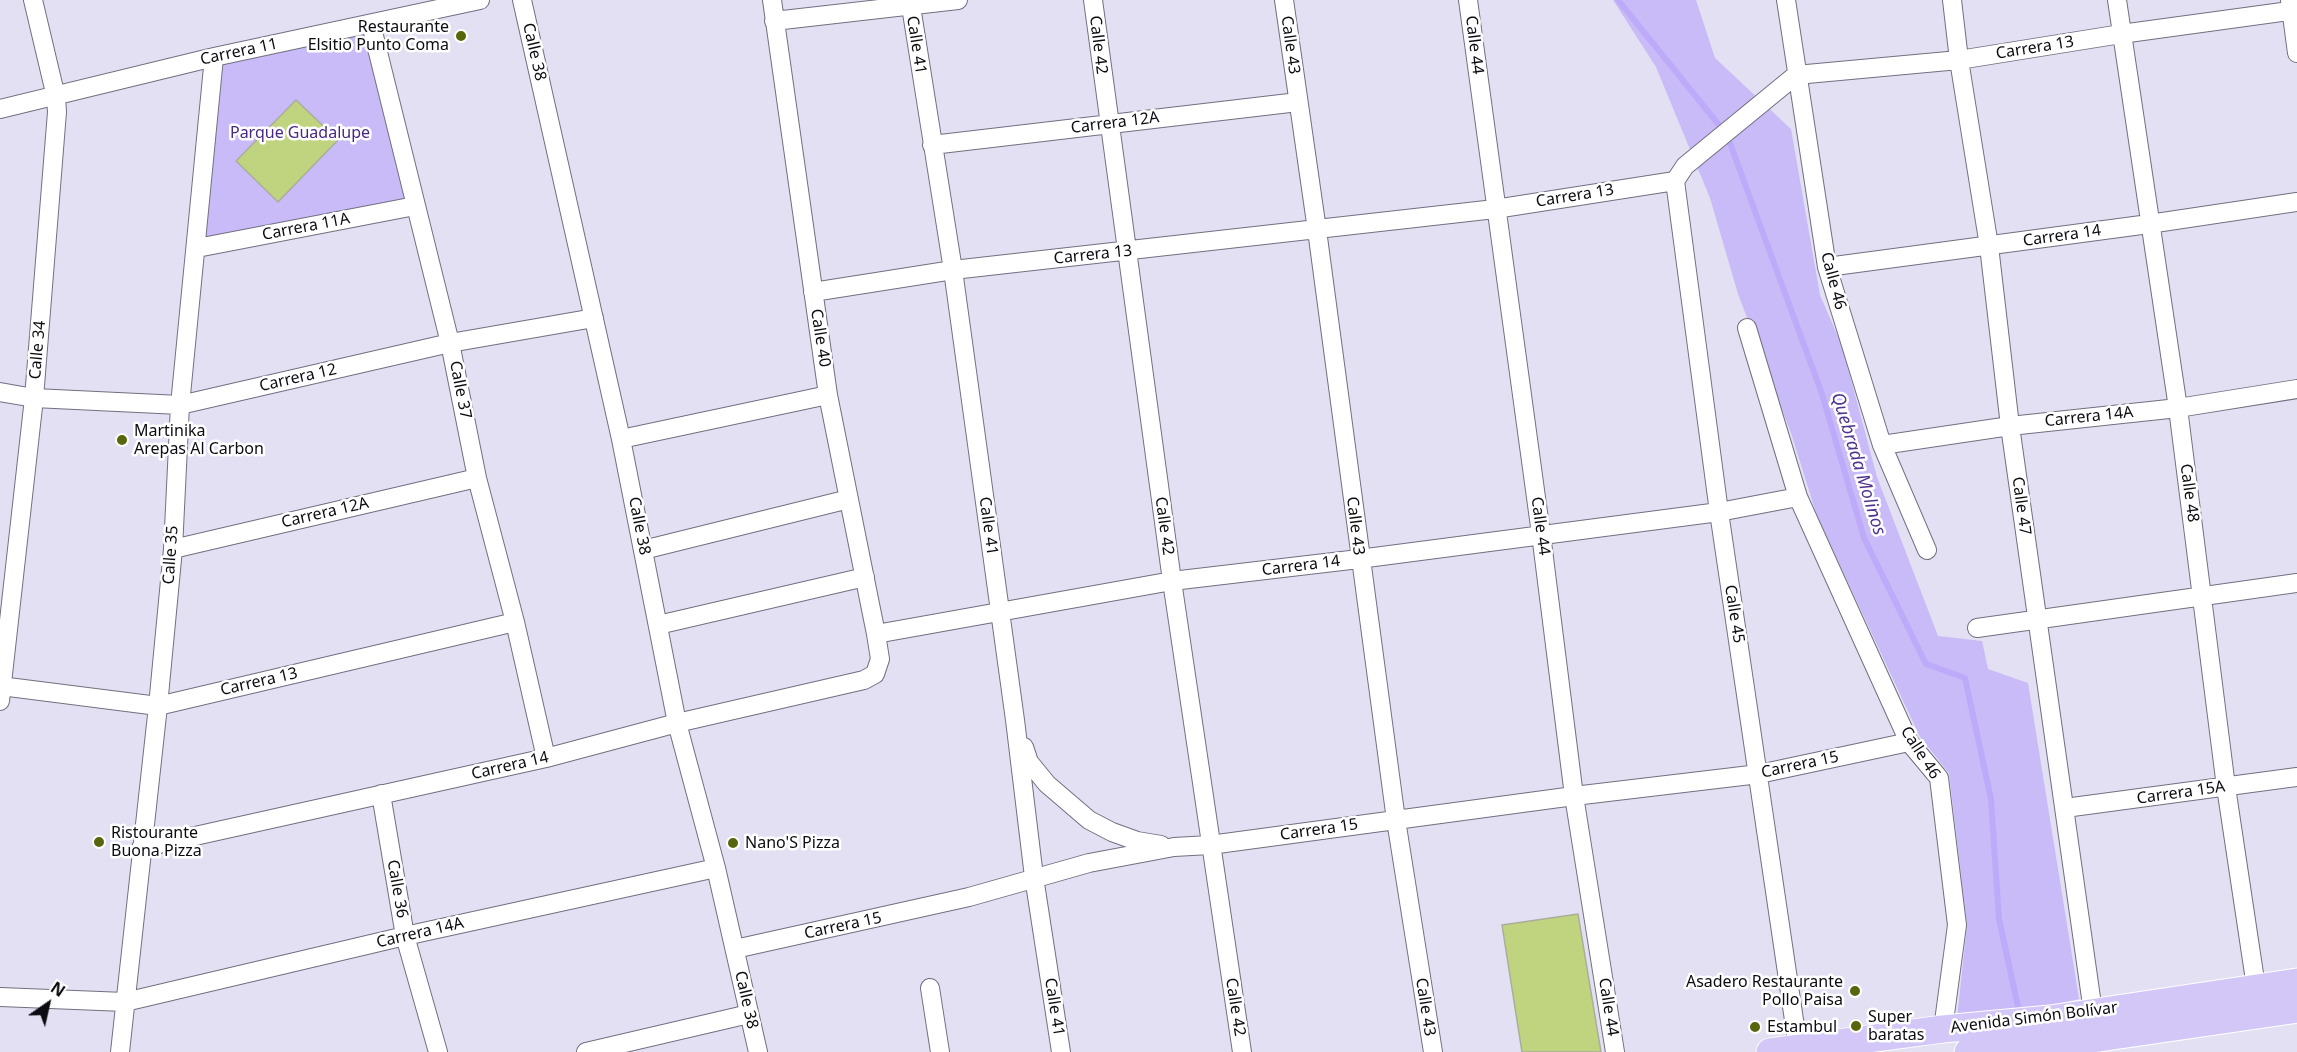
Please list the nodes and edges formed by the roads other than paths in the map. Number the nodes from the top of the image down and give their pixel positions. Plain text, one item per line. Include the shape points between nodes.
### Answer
1 (33, 0) edge
2 (480, 0) edge
3 (522, 0) edge
4 (772, 0) edge
5 (958, 0) edge
6 (1093, 0) edge
7 (1284, 0) edge
8 (1468, 0) edge
9 (1786, 0) edge
10 (1952, 0) edge
11 (2117, 0) edge
12 (910, 3) edge
13 (2293, 7) edge
14 (774, 21) junction
15 (371, 24) junction
16 (2121, 34) junction
17 (2297, 53) edge
18 (214, 57) junction
19 (1959, 60) junction
20 (1796, 75) junction
21 (56, 97) junction
22 (1298, 102) junction
23 (0, 110) edge
24 (1108, 124) junction
25 (932, 145) junction
26 (1675, 181) junction
27 (2297, 202) edge
28 (416, 206) junction
29 (1495, 209) junction
30 (2149, 224) junction
31 (1317, 230) junction
32 (1989, 246) junction
33 (197, 248) junction
34 (1126, 251) junction
35 (1827, 267) junction
36 (953, 270) junction
37 (813, 292) junction
38 (594, 318) junction
39 (1747, 328) dead end
40 (450, 343) junction
41 (2297, 389) edge
42 (0, 392) edge
43 (828, 395) junction
44 (34, 398) junction
45 (180, 405) junction
46 (2178, 408) junction
47 (2010, 426) junction
48 (621, 440) junction
49 (1882, 445) junction
50 (477, 478) junction
51 (1798, 497) junction
52 (849, 499) junction
53 (1719, 512) junction
54 (1541, 534) junction
55 (173, 549) junction
56 (643, 550) junction
57 (1927, 550) dead end
58 (1359, 559) junction
59 (865, 577) junction
60 (1172, 581) junction
61 (2297, 583) edge
62 (2203, 596) junction
63 (1000, 612) junction
64 (2037, 620) junction
65 (515, 622) junction
66 (658, 625) junction
67 (1977, 628) dead end
68 (876, 634) junction
69 (875, 674) joint
70 (0, 691) edge
71 (158, 706) junction
72 (1015, 720) junction
73 (677, 723) junction
74 (1909, 742) junction
75 (546, 758) junction
76 (1759, 774) junction
77 (2297, 777) edge
78 (2226, 787) junction
79 (381, 794) junction
80 (1574, 796) junction
81 (2065, 808) junction
82 (1396, 820) junction
83 (1210, 845) junction
84 (1174, 847) junction
85 (141, 848) junction
86 (716, 868) junction
87 (1034, 877) junction
88 (405, 936) junction
89 (735, 949) junction
90 (2297, 982) edge
91 (2256, 987) junction
92 (930, 988) dead end
93 (0, 997) edge
94 (125, 1002) junction
95 (2297, 1009) edge
96 (2092, 1012) junction
97 (749, 1014) junction
98 (1943, 1029) junction
99 (2054, 1030) junction
100 (1991, 1037) junction
101 (1798, 1047) junction
102 (120, 1052) edge
103 (438, 1052) edge
104 (586, 1052) edge
105 (758, 1052) edge
106 (940, 1052) edge
107 (1061, 1052) edge
108 (1242, 1052) edge
109 (1433, 1052) edge
110 (1616, 1052) edge
111 (1770, 1052) edge
112 (1968, 1052) edge

1 - 21 street, Calle 34
2 - 15 street, Carrera 11
3 - 38 street, Calle 38
4 - 14 street, Calle 40
5 - 12 street
6 - 24 street, Calle 42
7 - 22 street, Calle 43
8 - 29 street, Calle 44
9 - 20 street, Calle 46
10 - 19 street, Calle 47
11 - 16 street, Calle 48
12 - 14 street
12 - 25 street, Calle 41
13 - 16 street, Carrera 13
13 - 17 street
14 - 37 street, Calle 40
15 - 18 street, Carrera 11
15 - 28 street, Calle 37
16 - 19 street, Carrera 13
16 - 30 street, Calle 48
18 - 21 street, Carrera 11
18 - 33 street, Calle 35
19 - 20 street, Carrera 13
19 - 32 street, Calle 47
20 - 26 street via 1685,166
20 - 35 street, Calle 46
21 - 23 street, Carrera 11
21 - 44 street, Calle 34
22 - 24 street, Carrera 12A
22 - 31 street, Calle 43
24 - 25 street, Carrera 12A
24 - 34 street, Calle 42
25 - 36 street, Calle 41
26 - 29 street, Carrera 13
26 - 53 street, Calle 45
27 - 30 street, Carrera 14
28 - 33 street, Carrera 11A
28 - 40 street, Calle 37
29 - 31 street, Carrera 13
29 - 54 street, Calle 44
30 - 32 street, Carrera 14
30 - 46 street, Calle 48
31 - 34 street, Carrera 13
31 - 58 street, Calle 43
32 - 35 street, Carrera 14
32 - 47 street, Calle 47
33 - 45 street, Calle 35
34 - 36 street, Carrera 13
34 - 60 street, Calle 42
35 - 49 street, Calle 46
36 - 37 street, Carrera 13
36 - 63 street, Calle 41
37 - 43 street, Calle 40
38 - 40 street, Carrera 12
38 - 48 street, Calle 38
39 - 51 street, Calle 46
40 - 45 street, Carrera 12
40 - 50 street, Calle 37
41 - 46 street, Carrera 14A
42 - 44 street, Carrera 12
43 - 48 street
43 - 52 street, Calle 40
44 - 45 street, Carrera 12
44 - 70 street, Calle 34
45 - 55 street, Calle 35
46 - 47 street, Carrera 14A
46 - 62 street, Calle 48
47 - 49 street, Carrera 14A
47 - 64 street, Calle 47
48 - 56 street, Calle 38
49 - 57 street, Calle 46
50 - 55 street, Carrera 12A
50 - 65 street, Calle 37
51 - 53 street, Carrera 14
51 - 74 street, Calle 46
52 - 56 street
52 - 59 street, Calle 40
53 - 54 street, Carrera 14
53 - 76 street, Calle 45
54 - 58 street, Carrera 14
54 - 80 street, Calle 44
55 - 71 street, Calle 35
56 - 66 street, Calle 38
58 - 60 street, Carrera 14
58 - 82 street, Calle 43
59 - 66 street
59 - 68 street, Calle 40
60 - 63 street, Carrera 14
60 - 83 street, Calle 42
61 - 62 street
62 - 64 street
62 - 78 street, Calle 48
63 - 68 street, Carrera 14
63 - 72 street, Calle 41
64 - 67 street
64 - 81 street, Calle 47
65 - 71 street, Carrera 13
65 - 75 street, Calle 37
66 - 73 street, Calle 38
68 - 69 street, Calle 40 via 880,659
69 - 73 street, Carrera 14 via 864,680
70 - 71 street, Carrera 13
71 - 85 street, Calle 35
72 - 84 street via 1029,762 1075,810 1129,838
72 - 87 street, Calle 41
73 - 75 street, Carrera 14
73 - 86 street, Calle 38
74 - 76 street, Carrera 15
74 - 98 street, Calle 46 via 1939,778 1957,925
75 - 79 street, Carrera 14
76 - 80 street, Carrera 15
76 - 101 street, Calle 45
77 - 78 street, Carrera 15A
78 - 81 street, Carrera 15A
78 - 91 street, Calle 48
79 - 85 street, Carrera 14
79 - 88 street, Calle 36
80 - 82 street, Carrera 15
80 - 110 street, Calle 44
81 - 96 street, Calle 47
82 - 83 street, Carrera 15
82 - 109 street, Calle 43
83 - 84 street, Carrera 15
83 - 108 street, Calle 42
84 - 87 street, Carrera 15
85 - 94 street, Calle 35
86 - 88 street, Carrera 14A
86 - 89 street, Calle 38
87 - 89 street, Carrera 15 via 895,915
87 - 107 street, Calle 41
88 - 94 street, Carrera 14A
88 - 103 street, Calle 36
89 - 97 street, Calle 38
90 - 91 main road, Avenida Simón Bolívar
91 - 96 main road, Avenida Simón Bolívar
92 - 106 street
93 - 94 street
94 - 102 street, Calle 35
95 - 99 main road, Avenida Simón Bolívar via 2099,1038
96 - 99 main road, Avenida Simón Bolívar
97 - 104 street
97 - 105 street, Calle 38
98 - 100 main road, Avenida Simón Bolívar
98 - 101 main road, Avenida Simón Bolívar
99 - 100 main road, Avenida Simón Bolívar
100 - 112 main road, Avenida Simón Bolívar
101 - 111 main road, Avenida Simón Bolívar

